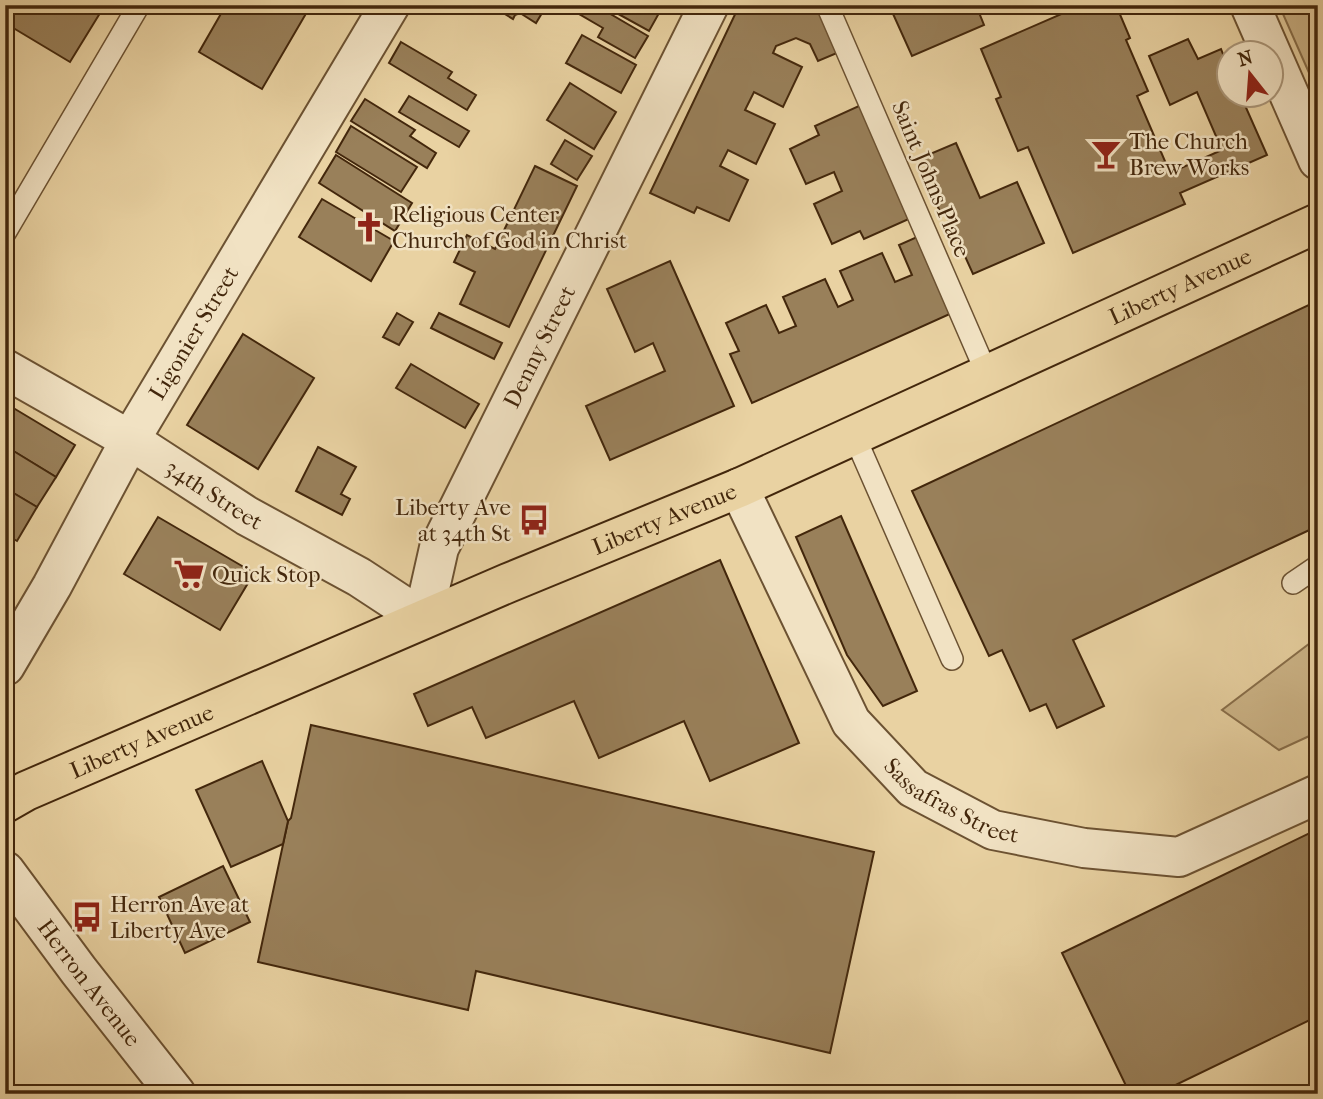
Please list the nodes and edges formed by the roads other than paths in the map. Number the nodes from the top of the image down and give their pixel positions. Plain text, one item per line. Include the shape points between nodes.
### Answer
1 (139, 5) edge
2 (390, 5) edge
3 (709, 5) edge
4 (827, 5) edge
5 (1250, 5) edge
6 (1318, 160) edge
7 (1316, 228) edge
8 (5, 233) edge
9 (5, 369) edge
10 (987, 374) junction
11 (854, 435) junction
12 (130, 440) junction
13 (739, 488) junction
14 (1318, 566) edge
15 (1293, 583) dead end
16 (423, 619) junction
17 (953, 659) dead end
18 (5, 666) edge
19 (1318, 794) edge
20 (5, 803) edge
21 (5, 871) edge
22 (176, 1094) edge

1 - 8 lane
2 - 12 street, Ligonier Street
3 - 16 street, Denny Street via 439,548
4 - 10 lane, Saint Johns Place
5 - 6 street
7 - 10 main road, Liberty Avenue
9 - 12 street, 34th Street
10 - 11 main road, Liberty Avenue
11 - 13 main road, Liberty Avenue
11 - 17 lane
12 - 16 street, 34th Street via 247,516 359,576
12 - 18 street, Ligonier Street
13 - 16 main road, Liberty Avenue
13 - 19 street, Sassafras Street via 851,722 913,788 993,830 1083,849 1179,857
14 - 15 lane
16 - 20 main road, Liberty Avenue
21 - 22 street, Herron Avenue

